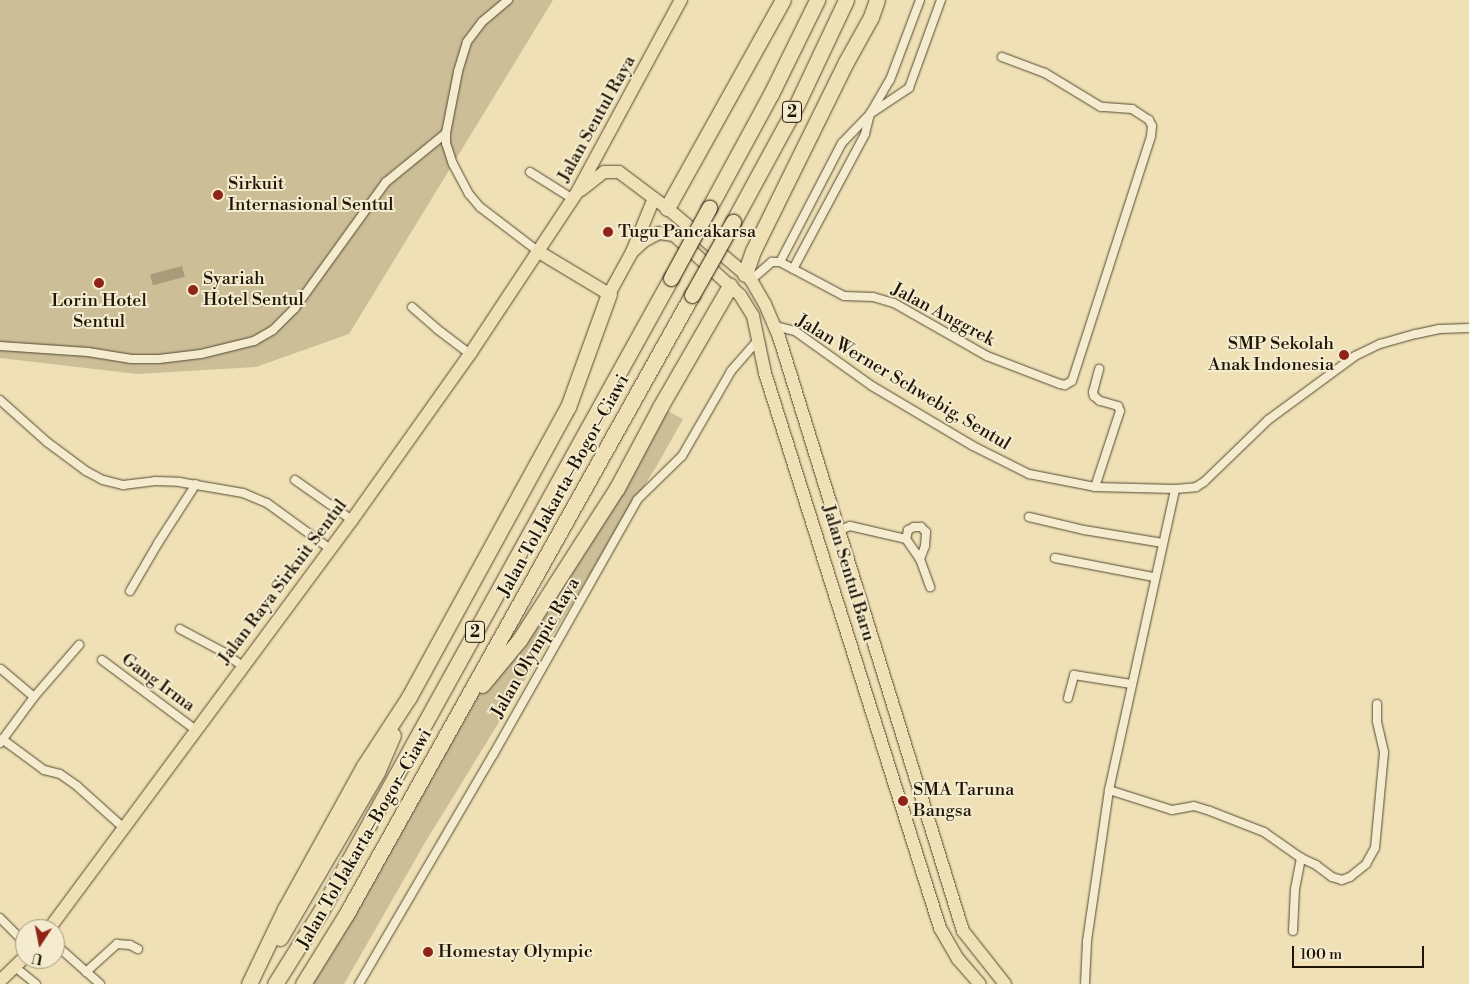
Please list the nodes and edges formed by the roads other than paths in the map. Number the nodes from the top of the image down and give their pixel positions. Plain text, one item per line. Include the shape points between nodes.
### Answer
1 (508, 0) edge
2 (681, 0) edge
3 (784, 0) edge
4 (817, 0) edge
5 (846, 0) edge
6 (877, 0) edge
7 (920, 0) edge
8 (941, 0) edge
9 (1002, 57) dead end
10 (870, 114) junction
11 (446, 133) junction
12 (530, 172) dead end
13 (574, 196) junction
14 (654, 198) junction
15 (667, 208) junction
16 (539, 252) junction
17 (632, 252) junction
18 (780, 262) junction
19 (793, 269) junction
20 (748, 277) junction
21 (730, 286) junction
22 (609, 294) junction
23 (412, 307) dead end
24 (775, 326) junction
25 (1469, 328) edge
26 (758, 340) junction
27 (0, 346) edge
28 (470, 354) junction
29 (1099, 369) dead end
30 (0, 400) edge
31 (296, 480) dead end
32 (196, 484) junction
33 (1095, 487) junction
34 (1175, 490) junction
35 (1029, 517) dead end
36 (352, 520) junction
37 (837, 531) junction
38 (906, 539) junction
39 (1163, 544) junction
40 (330, 548) junction
41 (1055, 558) dead end
42 (920, 559) junction
43 (1154, 577) junction
44 (930, 587) dead end
45 (130, 591) dead end
46 (180, 629) dead end
47 (79, 645) dead end
48 (102, 660) dead end
49 (242, 666) junction
50 (1, 669) edge
51 (1131, 684) junction
52 (34, 697) junction
53 (1068, 698) dead end
54 (1377, 704) dead end
55 (458, 714) junction
56 (196, 730) junction
57 (1, 741) edge
58 (1109, 790) junction
59 (125, 829) junction
60 (1301, 858) junction
61 (0, 918) edge
62 (57, 919) edge
63 (1293, 931) dead end
64 (15, 933) edge
65 (138, 949) dead end
66 (65, 953) edge
67 (15, 967) edge
68 (17, 969) edge
69 (86, 972) junction
70 (0, 979) edge
71 (36, 984) edge
72 (100, 984) edge
73 (249, 984) edge
74 (275, 984) edge
75 (303, 984) edge
76 (359, 984) edge
77 (980, 984) edge
78 (1005, 984) edge
79 (1085, 984) edge

1 - 11 street via 482,22 467,42
2 - 13 main road, Jalan Sentul Raya
3 - 15 highway
4 - 74 highway, Jalan Tol Jakarta–Bogor–Ciawi / 2, bridge via 771,94 671,278 322,909
5 - 55 highway, Jalan Tol Jakarta–Bogor–Ciawi / 2, bridge via 797,104 733,222
6 - 20 highway via 753,251
7 - 10 street via 890,80
8 - 10 street via 909,88
9 - 19 street, Jalan Anggrek via 1045,73 1096,105 1132,109 1149,120 1152,126 1072,381 1060,384 987,356 894,302 844,296
10 - 18 street via 842,143
10 - 19 street via 865,134
11 - 16 street via 452,164 469,194 495,221
11 - 27 street via 386,182 295,308 274,330 254,341 201,354 159,359
12 - 13 street
13 - 14 main road, Jalan Sentul Baru via 604,172 619,172
13 - 16 main road, Jalan Sentul Raya
14 - 15 main road, Jalan Sentul Baru
14 - 17 main road
15 - 20 main road, Jalan Sentul Baru
16 - 22 main road
16 - 28 main road, Jalan Raya Sirkuit Sentul
17 - 21 main road, Jalan Sentul Baru via 659,232 674,235
17 - 22 main road
18 - 19 street, Jalan Anggrek
18 - 20 street via 772,262
20 - 24 main road, Jalan Sentul Baru
21 - 26 main road, Jalan Sentul Baru via 753,316
21 - 55 highway via 617,488 520,639
22 - 73 highway via 568,407 409,697 377,772 296,914
23 - 28 street
24 - 33 street, Jalan Werner Schwebig, Sentul via 795,331 872,386 996,458 1029,474
24 - 37 main road, Jalan Sentul Baru
25 - 34 street, Jalan Werner Schwebig, Sentul via 1416,334 1380,344 1355,356 1268,420 1204,482 1196,487
26 - 76 street, Jalan Olympic Raya via 731,372 682,456 637,500
26 - 77 main road, Jalan Sentul Baru via 765,373 940,928 958,959
28 - 36 main road, Jalan Raya Sirkuit Sentul
29 - 33 street via 1094,396 1118,406 1120,411
30 - 32 street via 47,442 86,471 113,485 155,480
31 - 36 street
32 - 40 street via 255,497
32 - 45 street
33 - 34 street, Jalan Werner Schwebig, Sentul
34 - 39 street
35 - 39 street
36 - 40 main road, Jalan Raya Sirkuit Sentul
37 - 38 street via 850,526
37 - 78 main road, Jalan Sentul Baru via 963,931
38 - 42 street
38 - 42 street via 908,530 914,527 921,527 926,532
39 - 43 street
40 - 49 main road, Jalan Raya Sirkuit Sentul
41 - 43 street
42 - 44 street
43 - 51 street
46 - 49 street
47 - 52 street
48 - 56 street, Gang Irma
49 - 56 main road, Jalan Raya Sirkuit Sentul
50 - 52 street
51 - 53 street via 1074,675
51 - 58 street
52 - 57 street
54 - 60 street via 1384,752 1378,834 1372,857 1350,877 1337,880
55 - 75 highway, Jalan Tol Jakarta–Bogor–Ciawi / 2 via 347,913
56 - 59 main road, Jalan Raya Sirkuit Sentul
57 - 59 street via 44,770 60,774 77,786
58 - 60 street via 1172,810 1198,807 1264,832
58 - 79 street via 1087,941
59 - 62 main road, Jalan Raya Sirkuit Sentul
60 - 63 street via 1295,889
61 - 64 street
65 - 69 street via 117,944
66 - 69 street
67 - 70 main road
68 - 71 street
69 - 72 street

